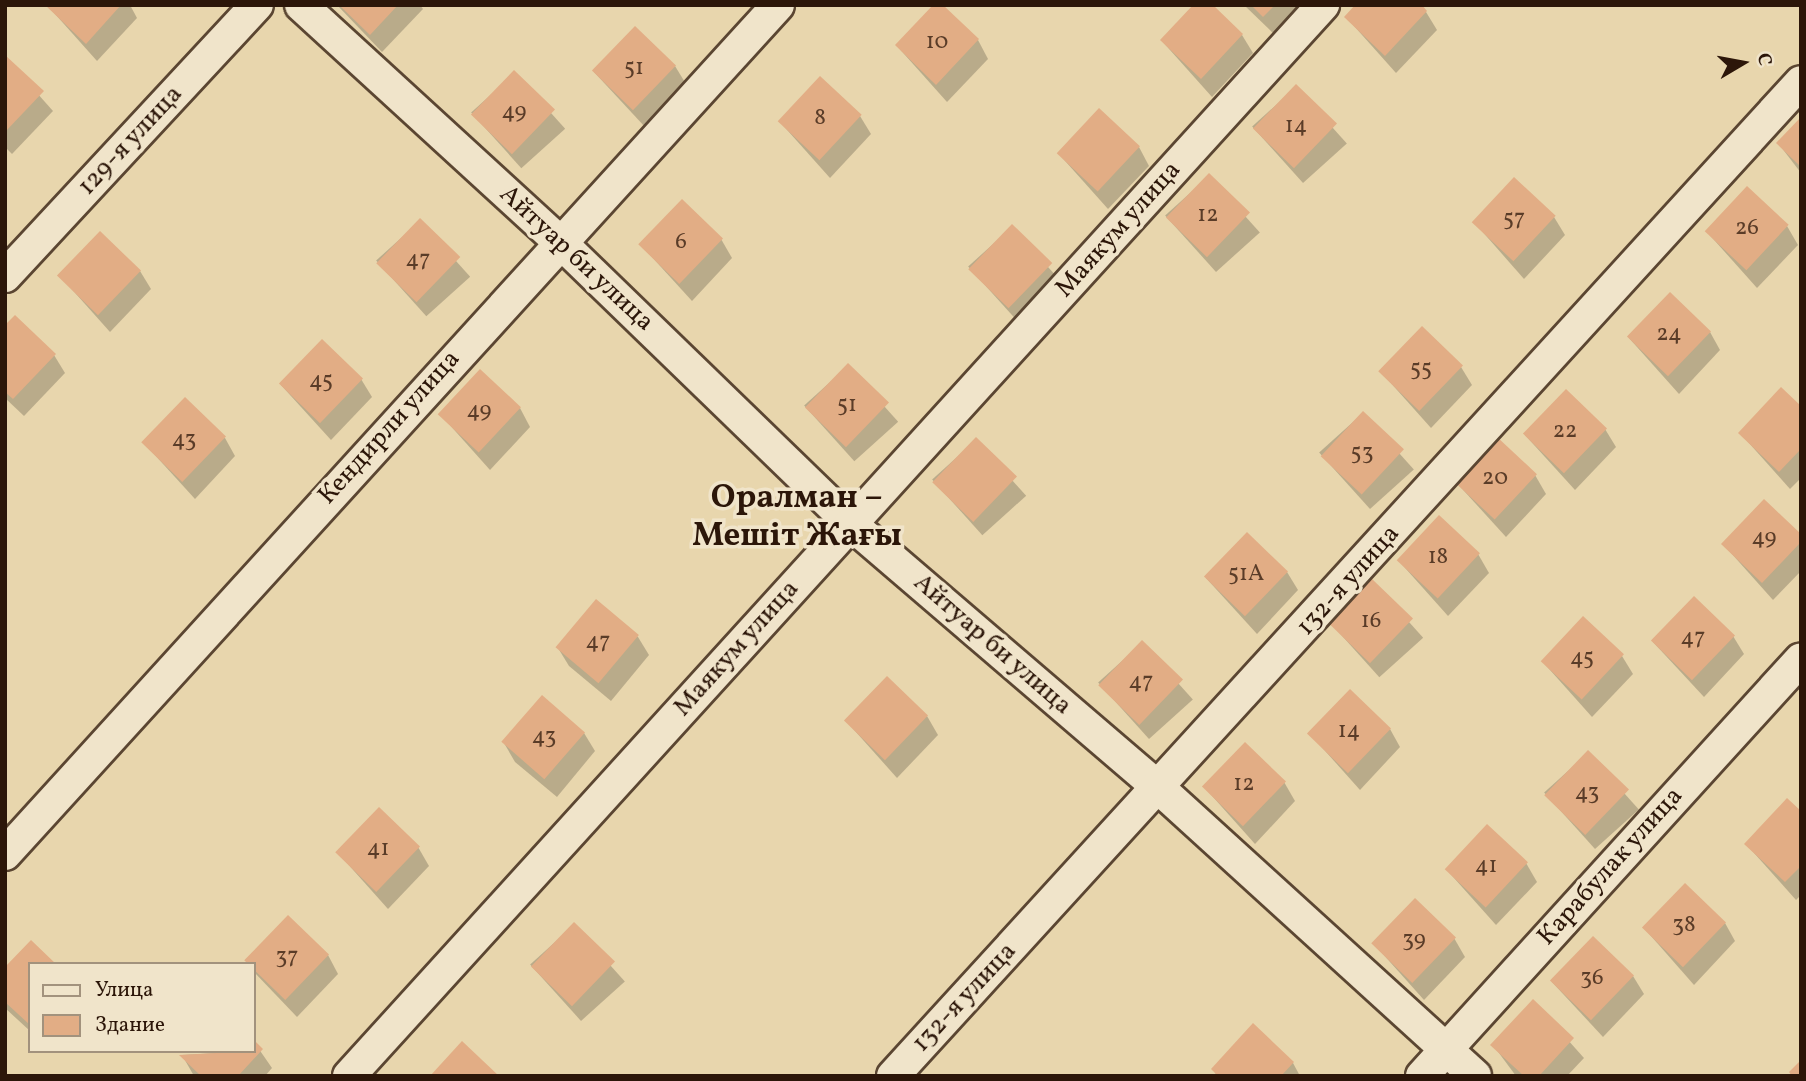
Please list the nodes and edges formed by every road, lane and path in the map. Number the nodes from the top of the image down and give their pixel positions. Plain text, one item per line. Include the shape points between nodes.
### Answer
1 (257, 5) edge
2 (301, 5) edge
3 (778, 5) edge
4 (1323, 5) edge
5 (1801, 82) edge
6 (559, 241) junction
7 (5, 276) edge
8 (851, 524) junction
9 (1801, 659) edge
10 (1160, 789) junction
11 (5, 854) edge
12 (1446, 1049) junction
13 (349, 1076) edge
14 (893, 1076) edge
15 (1422, 1076) edge
16 (1475, 1076) edge

1 - 7 street, 129-я улица
2 - 6 street, Айтуар би улица
3 - 6 street, Кендирли улица
4 - 8 street, Маякум улица
5 - 10 street, 132-я улица
6 - 8 street, Айтуар би улица
6 - 11 street, Кендирли улица
8 - 10 street, Айтуар би улица
8 - 13 street, Маякум улица
9 - 12 street, Карабулак улица
10 - 12 street, Айтуар би улица
10 - 14 street, 132-я улица
12 - 15 street, Карабулак улица
12 - 16 street, Айтуар би улица

